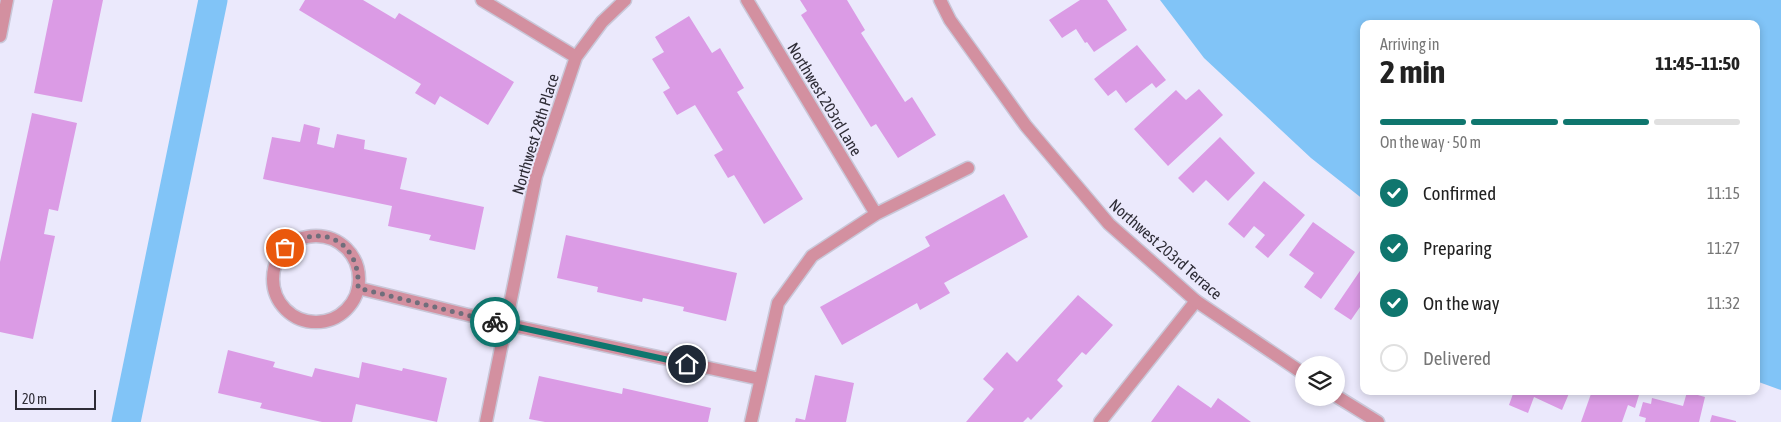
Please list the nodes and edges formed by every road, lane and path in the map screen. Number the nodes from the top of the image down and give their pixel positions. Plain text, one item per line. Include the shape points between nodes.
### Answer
1 (7, 0) edge
2 (482, 0) edge
3 (625, 0) edge
4 (747, 0) edge
5 (940, 0) edge
6 (0, 36) edge
7 (576, 57) junction
8 (968, 168) dead end
9 (876, 214) junction
10 (358, 288) junction
11 (1196, 301) junction
12 (505, 324) junction
13 (1295, 368) edge
14 (760, 379) junction
15 (1345, 402) edge
16 (486, 422) edge
17 (751, 422) edge
18 (1100, 422) edge
19 (1378, 422) edge

1 - 6 street
2 - 7 street
3 - 7 street, Northwest 28th Place via 602,22
4 - 9 street, Northwest 203rd Lane
5 - 11 street, Northwest 203rd Terrace via 950,20 1026,126 1109,224
7 - 12 street, Northwest 28th Place via 536,176
8 - 9 street
9 - 14 street via 812,256 778,303
10 - 10 street via 342,313 315,322 288,312 279,301 273,273 285,248 296,240 324,236 348,250 359,275
10 - 12 street
11 - 13 street, Northwest 203rd Terrace
11 - 18 street
12 - 14 street
12 - 16 street, Northwest 28th Place
14 - 17 street
15 - 19 street

